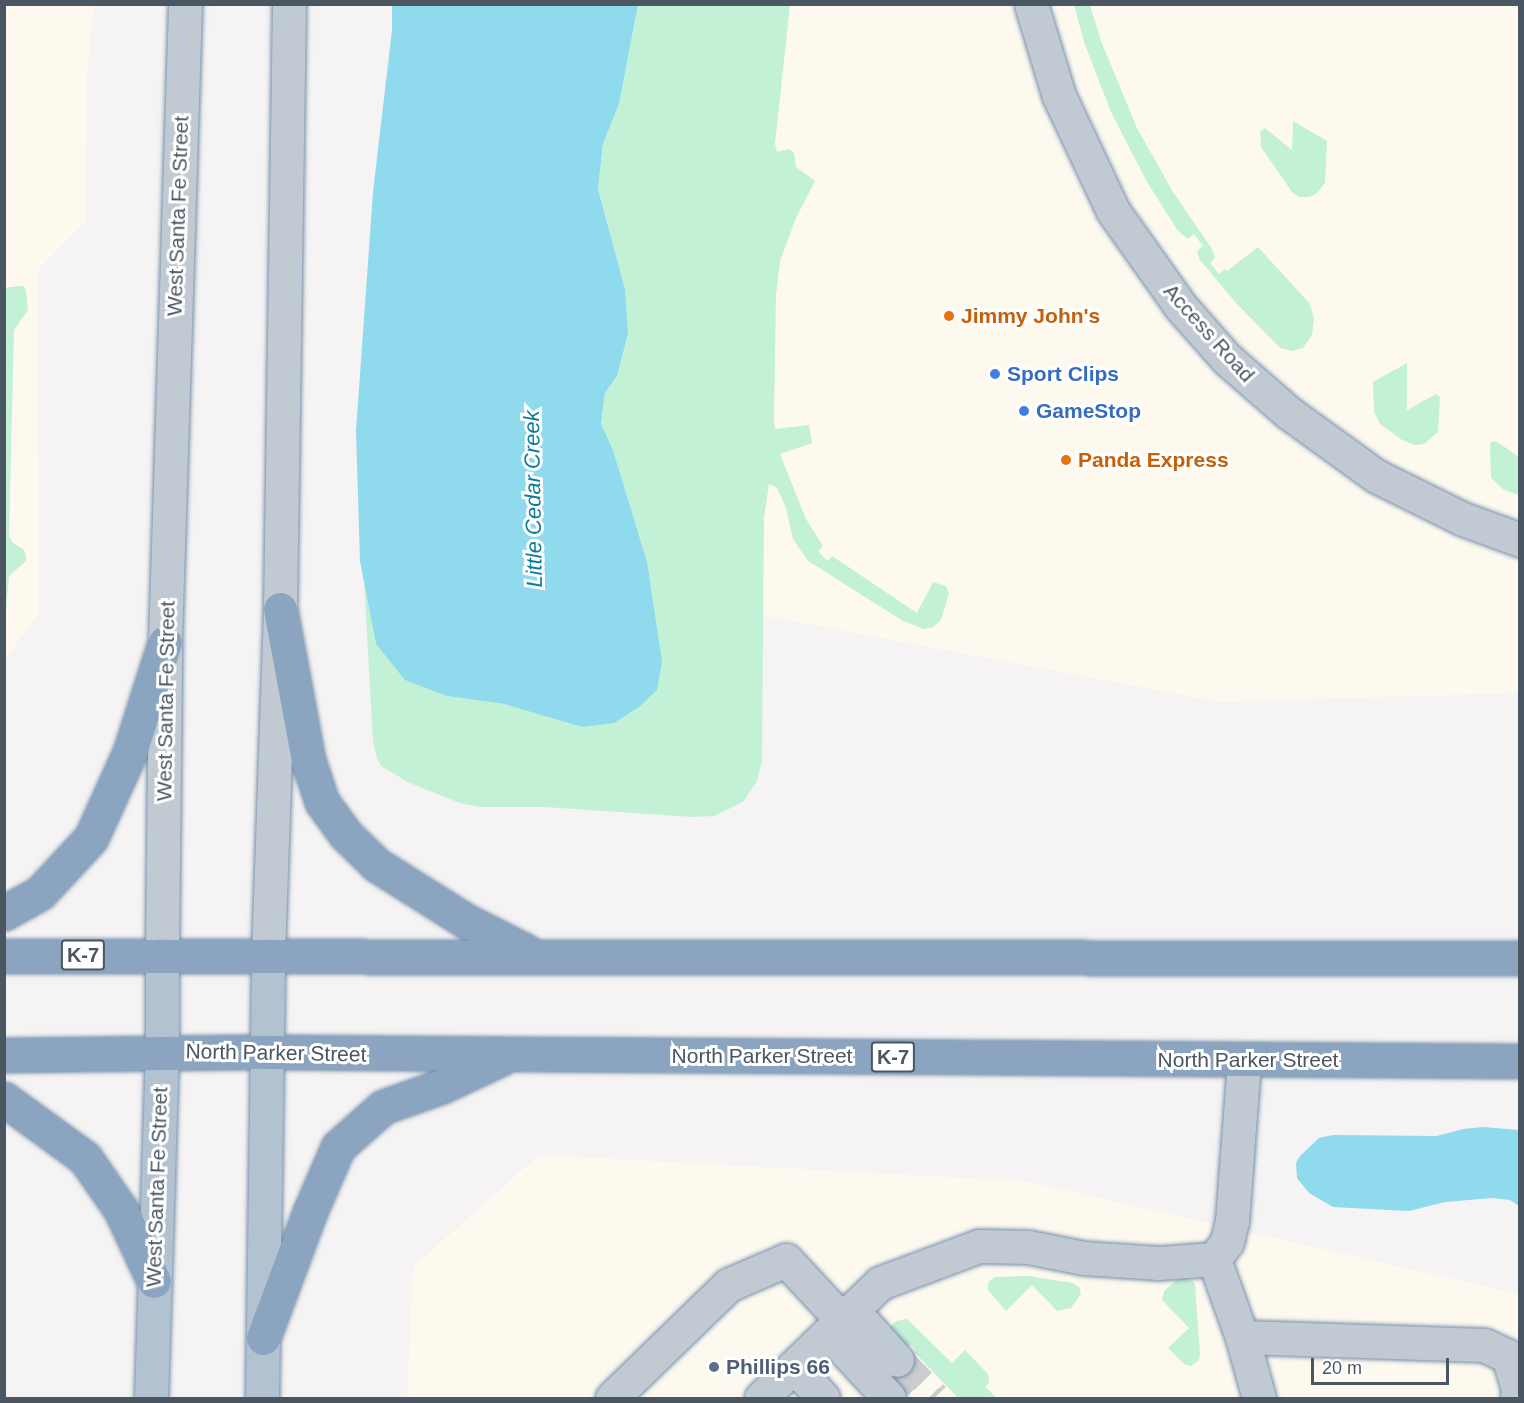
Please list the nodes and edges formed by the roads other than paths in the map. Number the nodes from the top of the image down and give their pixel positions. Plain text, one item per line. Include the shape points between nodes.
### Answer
1 (185, 4) edge
2 (289, 4) edge
3 (1031, 4) edge
4 (1520, 540) edge
5 (280, 609) junction
6 (165, 642) junction
7 (4, 913) edge
8 (162, 954) junction
9 (268, 955) junction
10 (534, 955) junction
11 (4, 956) edge
12 (1520, 958) edge
13 (162, 1052) junction
14 (266, 1052) junction
15 (510, 1054) junction
16 (4, 1055) edge
17 (1244, 1060) junction
18 (1520, 1061) edge
19 (4, 1099) edge
20 (1214, 1258) junction
21 (153, 1281) junction
22 (826, 1335) junction
23 (1242, 1337) junction
24 (263, 1338) junction
25 (897, 1360) tunnel mouth
26 (151, 1398) edge
27 (262, 1398) edge
28 (612, 1398) edge
29 (761, 1398) edge
30 (823, 1398) edge
31 (858, 1398) edge
32 (889, 1398) edge
33 (1259, 1398) edge
34 (1517, 1398) edge

1 - 6 street, West Santa Fe Street
2 - 5 street
3 - 4 street, Access Road via 1059,96 1113,211 1180,307 1227,359 1289,413 1376,476 1463,519
5 - 9 street
5 - 10 highway via 308,760 322,802 345,834 385,871 466,921
6 - 7 highway via 130,752 91,838 40,893
6 - 8 street, West Santa Fe Street
8 - 9 highway, K-7
8 - 11 highway, K-7
8 - 13 main road, West Santa Fe Street
9 - 10 highway, K-7
9 - 14 main road
10 - 12 highway, K-7
13 - 14 highway, North Parker Street / K-7
13 - 16 highway, North Parker Street / K-7
13 - 21 main road, West Santa Fe Street
14 - 15 highway, North Parker Street / K-7
14 - 24 main road
15 - 17 highway, North Parker Street / K-7
15 - 24 highway via 442,1086 383,1107 338,1147
17 - 18 highway, North Parker Street / K-7
17 - 20 street via 1232,1221 1227,1242
19 - 21 highway via 85,1158 121,1210
20 - 22 street via 1158,1263 1084,1258 1028,1247 979,1246 880,1283
20 - 23 street
21 - 26 main road, West Santa Fe Street
22 - 25 street
22 - 28 street via 786,1260 728,1285
22 - 29 street
22 - 30 street
22 - 31 street
22 - 32 street
23 - 33 street
23 - 34 street via 1484,1345 1508,1356
24 - 27 main road

